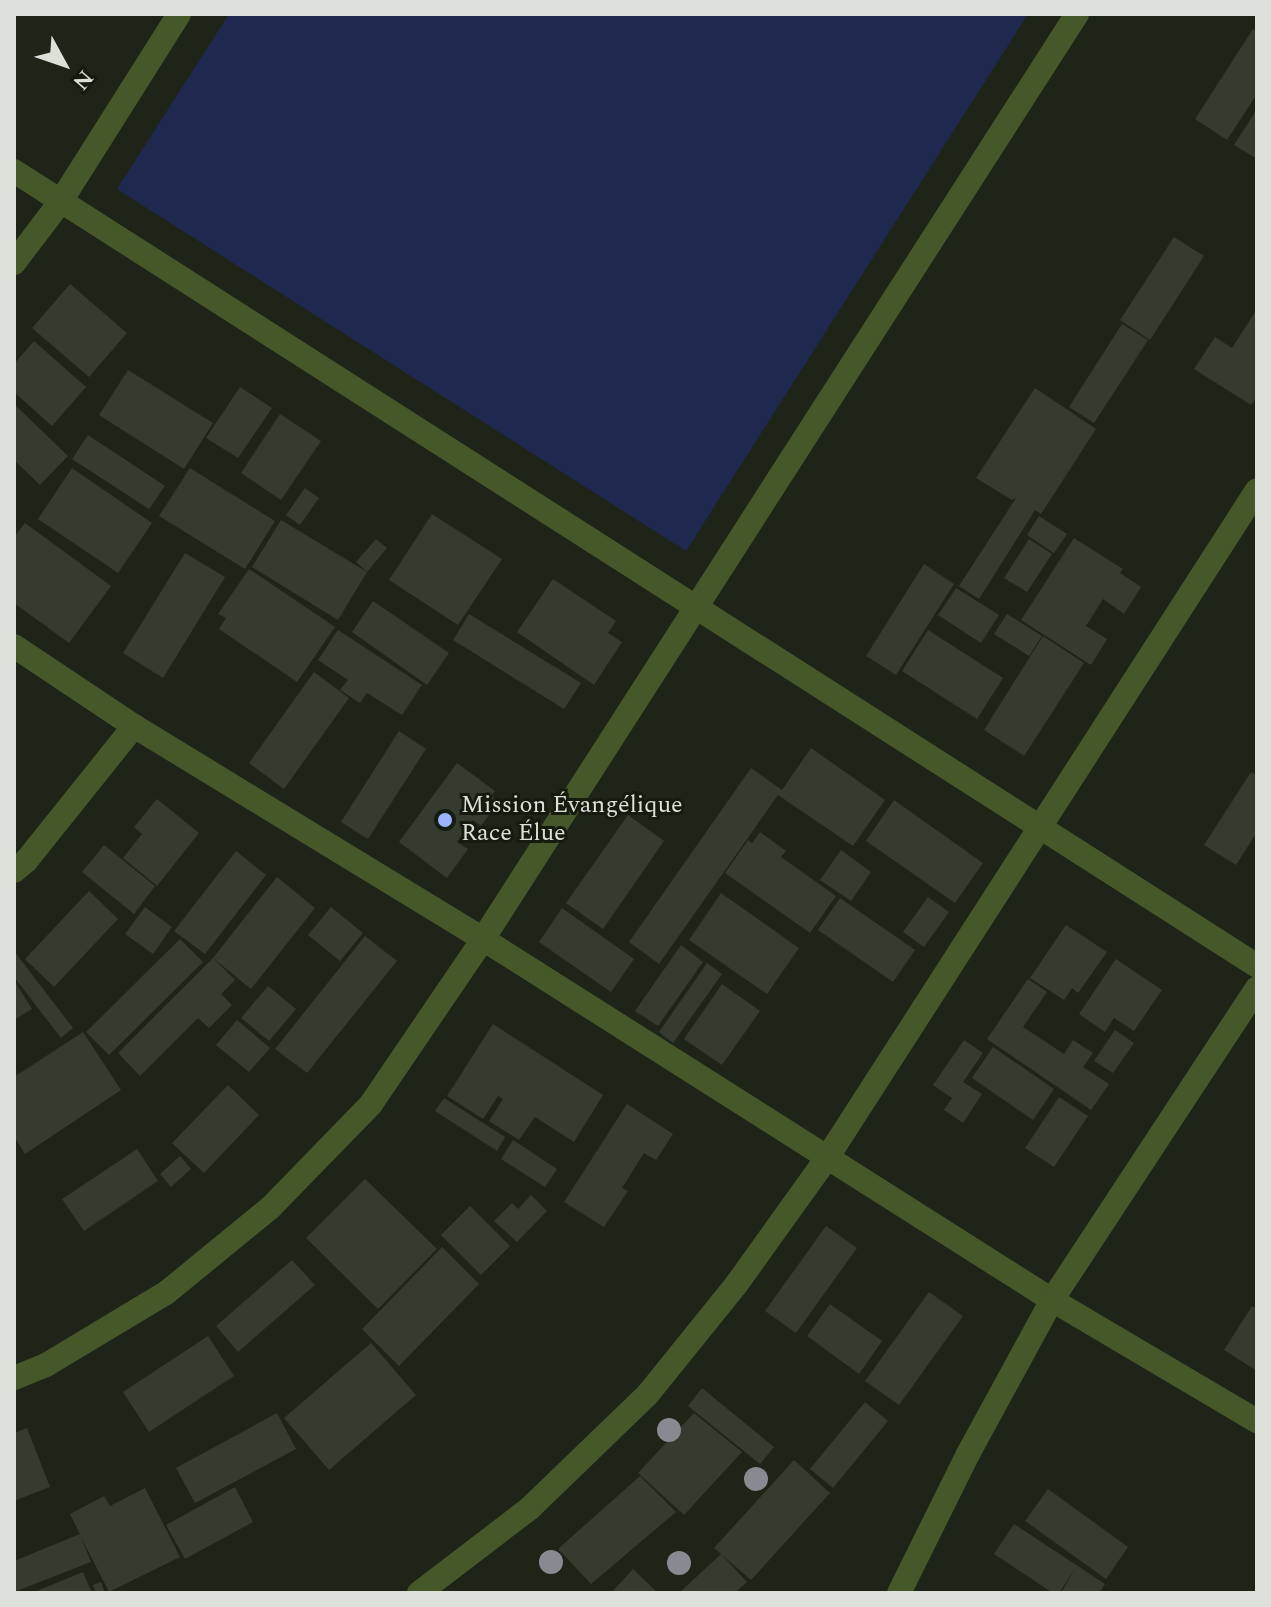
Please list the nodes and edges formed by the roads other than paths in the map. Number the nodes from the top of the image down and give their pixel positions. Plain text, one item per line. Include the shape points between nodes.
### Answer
1 (179, 14) edge
2 (1077, 14) edge
3 (14, 171) edge
4 (61, 201) junction
5 (14, 263) edge
6 (1257, 490) edge
7 (696, 608) junction
8 (14, 646) edge
9 (134, 726) junction
10 (1040, 827) junction
11 (14, 871) edge
12 (483, 939) junction
13 (1257, 966) edge
14 (1257, 988) edge
15 (827, 1158) junction
16 (1052, 1300) junction
17 (14, 1378) edge
18 (1257, 1421) edge
19 (419, 1593) edge
20 (899, 1593) edge

1 - 4 street
2 - 7 street
3 - 4 street
4 - 5 street
4 - 7 street
6 - 10 street
7 - 10 street
7 - 12 street
8 - 9 street
9 - 11 street
9 - 12 street
10 - 13 street
10 - 15 street
12 - 15 street
12 - 17 street via 371,1104 270,1208 166,1293 46,1365
14 - 16 street
15 - 16 street
15 - 19 street via 736,1285 648,1394 530,1508
16 - 18 street
16 - 20 street

